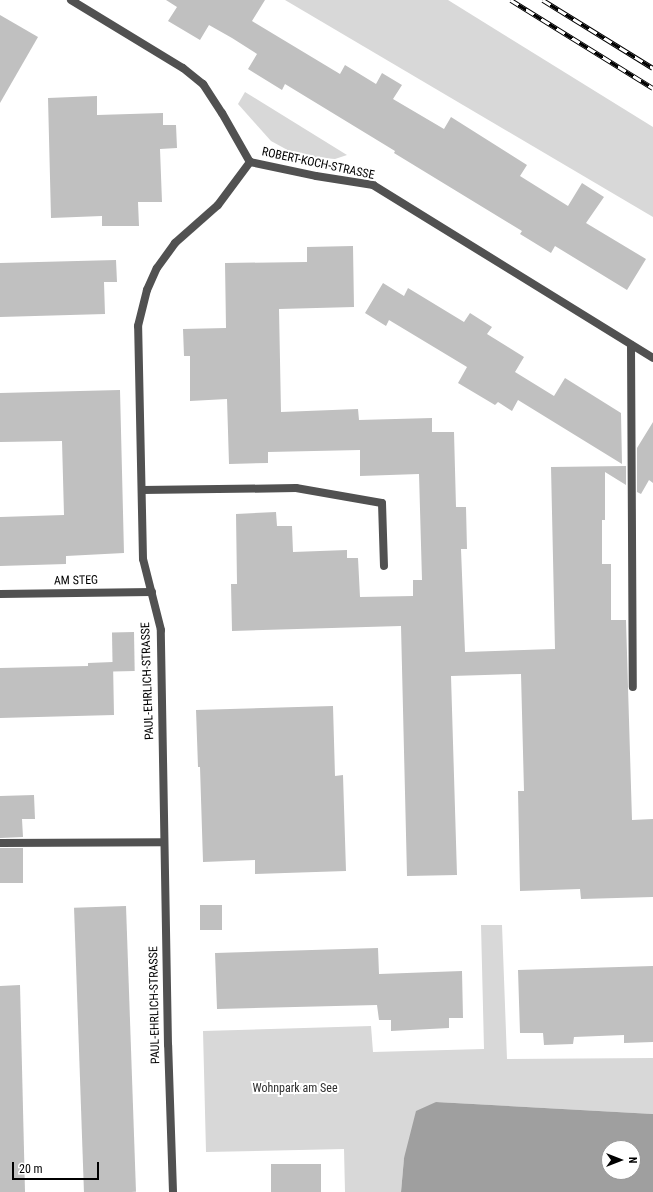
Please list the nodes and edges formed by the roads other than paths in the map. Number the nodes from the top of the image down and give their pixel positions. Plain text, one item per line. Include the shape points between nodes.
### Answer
1 (71, 0) edge
2 (250, 162) junction
3 (631, 345) junction
4 (653, 358) edge
5 (142, 490) junction
6 (384, 566) dead end
7 (152, 592) junction
8 (0, 594) edge
9 (633, 687) dead end
10 (164, 842) junction
11 (0, 843) edge
12 (173, 1192) edge

1 - 2 street, ROBERT-KOCH-STRASSE via 183,68 202,84
2 - 3 street, ROBERT-KOCH-STRASSE via 373,185
2 - 5 street, PAUL-EHRLICH-STRASSE via 218,204 175,243 157,268 147,290 138,326
3 - 4 street, ROBERT-KOCH-STRASSE
3 - 9 street
5 - 6 street via 296,488 382,503
5 - 7 street, PAUL-EHRLICH-STRASSE via 143,559
7 - 8 street, AM STEG
7 - 10 street, PAUL-EHRLICH-STRASSE via 161,630
10 - 11 street
10 - 12 street, PAUL-EHRLICH-STRASSE

